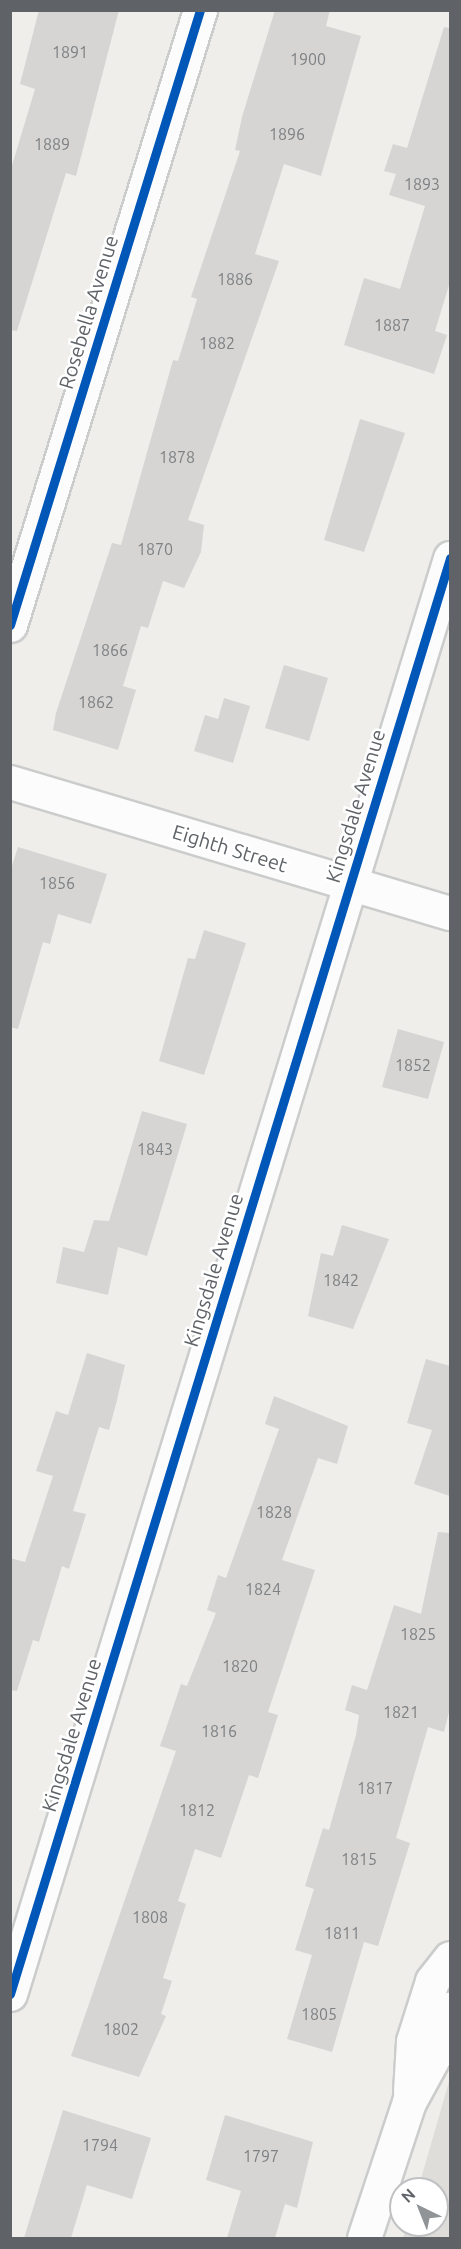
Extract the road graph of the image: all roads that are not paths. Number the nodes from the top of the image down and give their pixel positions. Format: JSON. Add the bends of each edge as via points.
{"nodes":[{"id":1,"x":200,"y":10,"type":"edge"},
{"id":2,"x":450,"y":558,"type":"edge"},
{"id":3,"x":10,"y":625,"type":"edge"},
{"id":4,"x":10,"y":782,"type":"edge"},
{"id":5,"x":350,"y":885,"type":"junction"},
{"id":6,"x":450,"y":913,"type":"edge"},
{"id":7,"x":450,"y":1958,"type":"edge"},
{"id":8,"x":10,"y":1994,"type":"edge"},
{"id":9,"x":449,"y":2019,"type":"edge"},
{"id":10,"x":409,"y":2102,"type":"junction"},
{"id":11,"x":364,"y":2238,"type":"edge"}],
"edges":[{"from":1,"to":3,"type":"street","name":"Rosebella Avenue"},
{"from":2,"to":5,"type":"street","name":"Kingsdale Avenue"},
{"from":4,"to":5,"type":"street","name":"Eighth Street"},
{"from":5,"to":6,"type":"street","name":"Eighth Street"},
{"from":5,"to":8,"type":"street","name":"Kingsdale Avenue"},
{"from":7,"to":10,"type":"street","via":[[432,1981],[413,2041]]},
{"from":9,"to":10,"type":"street"},
{"from":10,"to":11,"type":"street"}]}
